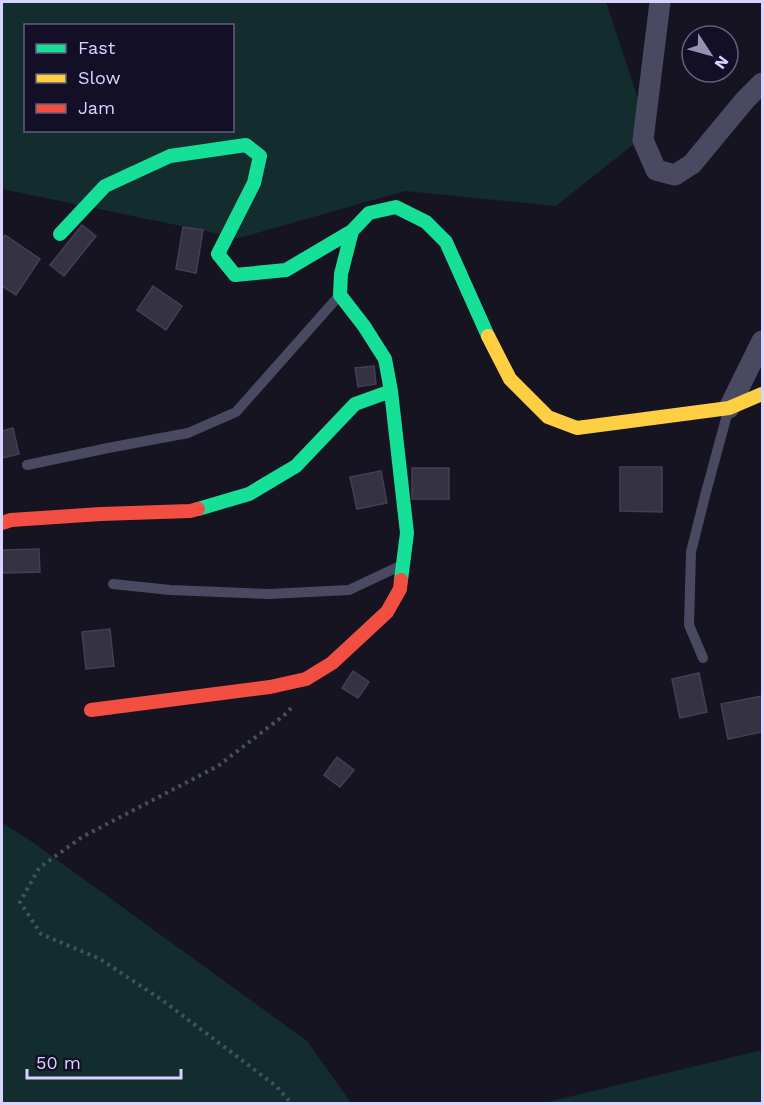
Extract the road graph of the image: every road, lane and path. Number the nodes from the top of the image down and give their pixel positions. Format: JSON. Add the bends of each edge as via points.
{"nodes":[{"id":1,"x":660,"y":2,"type":"edge"},
{"id":2,"x":762,"y":83,"type":"edge"},
{"id":3,"x":352,"y":231,"type":"junction"},
{"id":4,"x":60,"y":234,"type":"dead end"},
{"id":5,"x":340,"y":295,"type":"junction"},
{"id":6,"x":762,"y":341,"type":"edge"},
{"id":7,"x":391,"y":391,"type":"junction"},
{"id":8,"x":762,"y":394,"type":"edge"},
{"id":9,"x":729,"y":408,"type":"junction"},
{"id":10,"x":27,"y":465,"type":"dead end"},
{"id":11,"x":2,"y":523,"type":"edge"},
{"id":12,"x":403,"y":565,"type":"junction"},
{"id":13,"x":113,"y":584,"type":"dead end"},
{"id":14,"x":703,"y":658,"type":"dead end"},
{"id":15,"x":294,"y":705,"type":"dead end"},
{"id":16,"x":91,"y":711,"type":"dead end"},
{"id":17,"x":292,"y":1104,"type":"edge"}],
"edges":[{"from":1,"to":2,"type":"street","via":[[643,140],[657,170],[675,175],[692,164]]},
{"from":3,"to":4,"type":"street","via":[[286,270],[235,275],[218,254],[254,183],[260,156],[246,145],[170,156],[105,186]]},
{"from":3,"to":5,"type":"street"},
{"from":3,"to":9,"type":"street","via":[[369,213],[396,207],[426,222],[446,242],[510,380],[548,417],[577,428]]},
{"from":5,"to":7,"type":"street","via":[[386,359]]},
{"from":5,"to":10,"type":"lane","via":[[236,412],[188,433]]},
{"from":6,"to":9,"type":"street"},
{"from":7,"to":11,"type":"street","via":[[355,404],[296,466],[249,494],[190,512],[101,514]]},
{"from":7,"to":12,"type":"street","via":[[407,533]]},
{"from":8,"to":9,"type":"street"},
{"from":9,"to":14,"type":"lane","via":[[691,552],[689,625]]},
{"from":12,"to":13,"type":"lane","via":[[349,590],[269,594]]},
{"from":12,"to":16,"type":"street","via":[[400,589],[387,612],[332,663],[306,679]]},
{"from":15,"to":17,"type":"path","via":[[218,766],[82,837],[39,868],[20,902],[41,934],[100,959],[162,1000],[276,1086]]}]}
